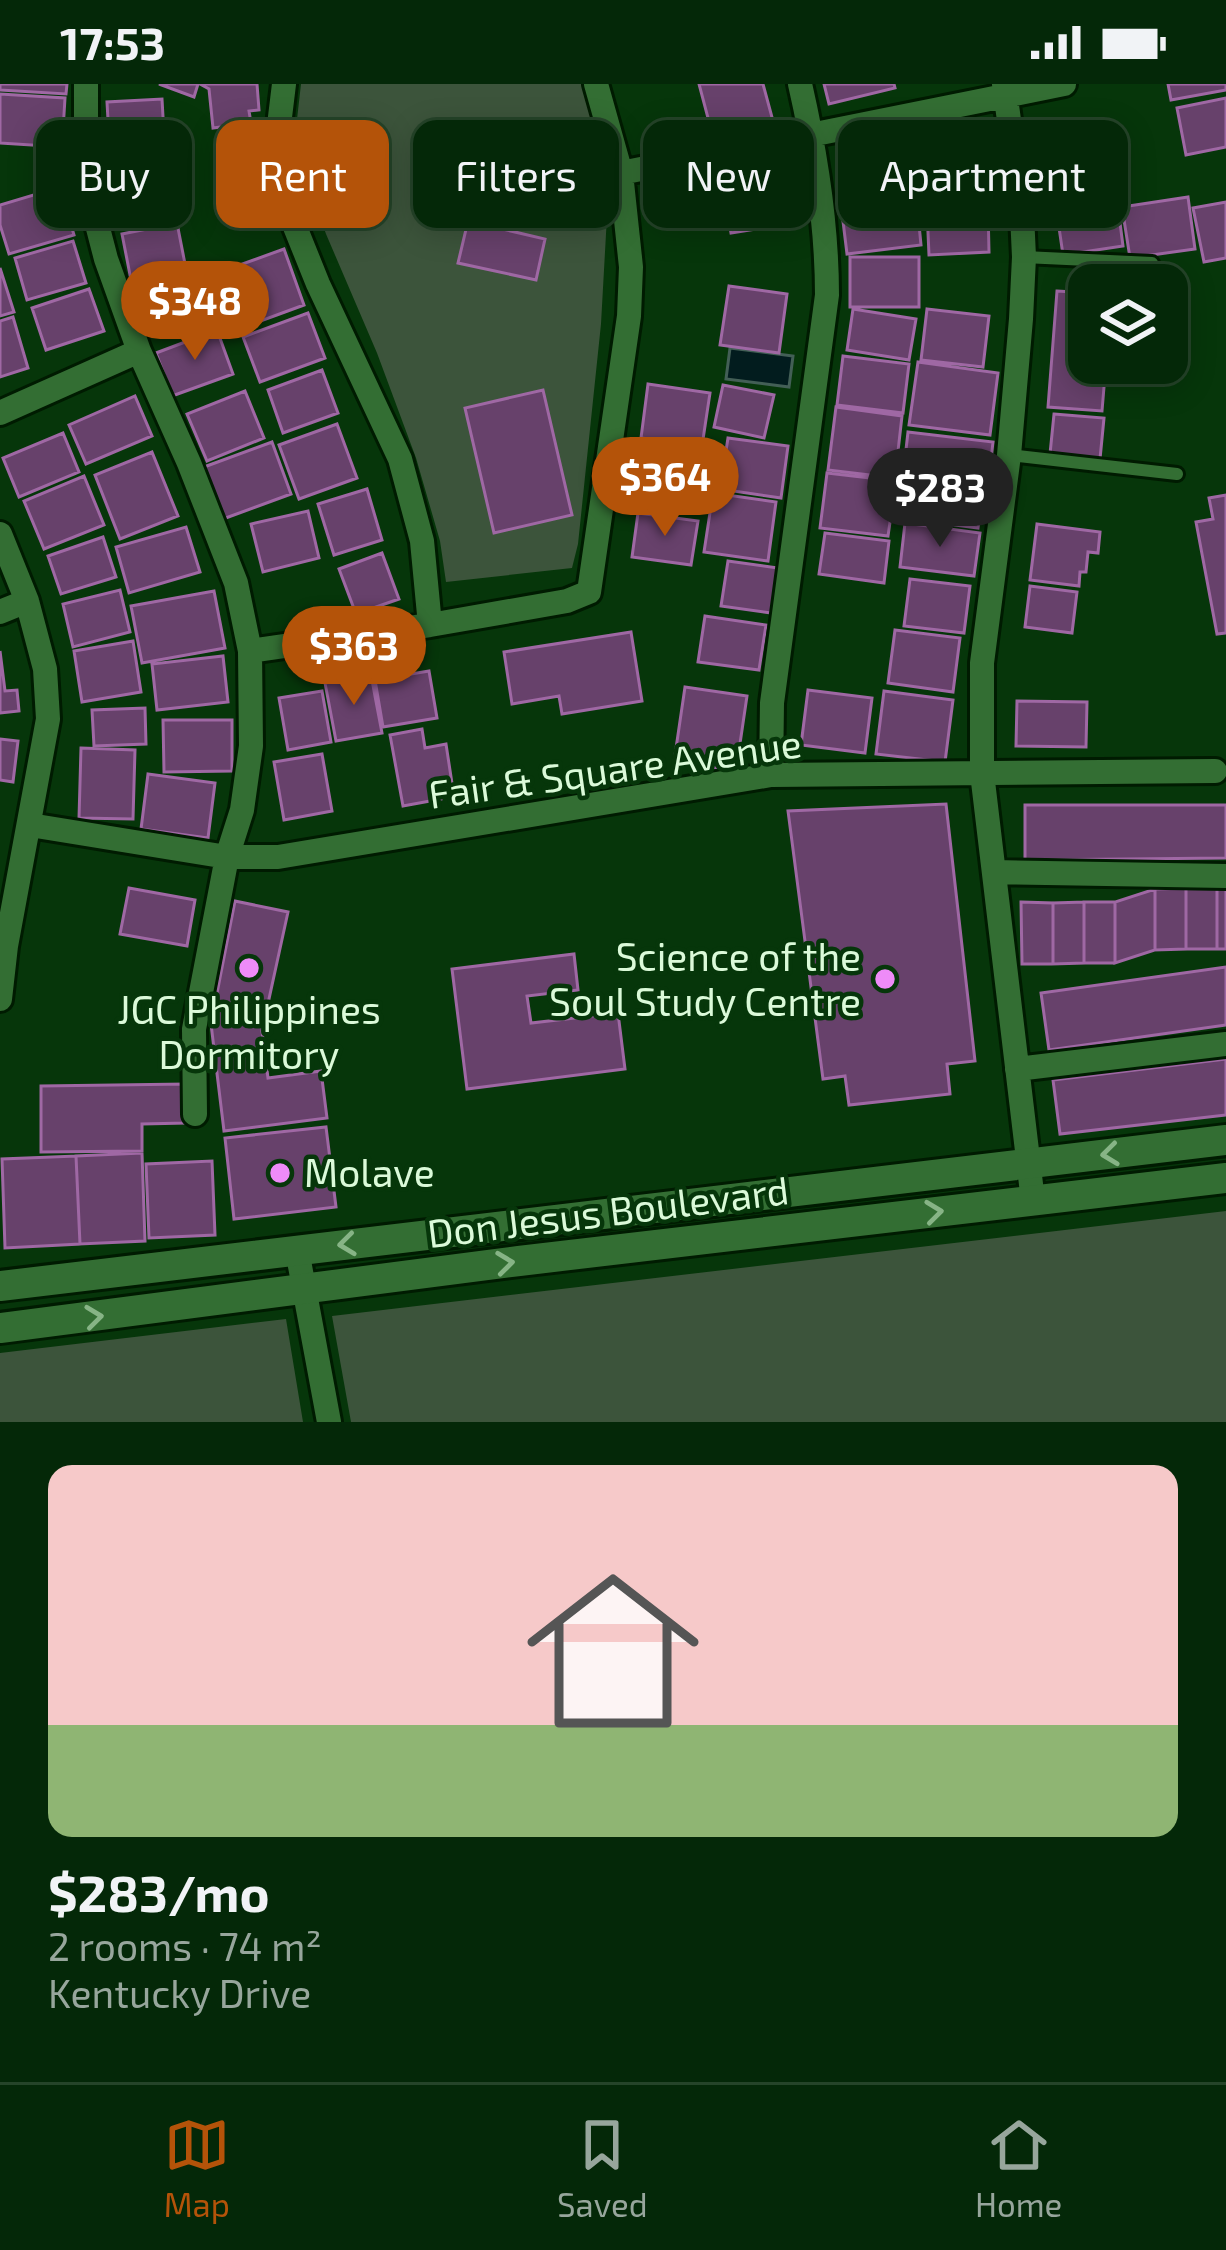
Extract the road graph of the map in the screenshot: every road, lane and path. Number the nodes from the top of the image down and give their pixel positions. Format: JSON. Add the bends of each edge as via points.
{"nodes":[{"id":1,"x":86,"y":84,"type":"edge"},
{"id":2,"x":284,"y":84,"type":"edge"},
{"id":3,"x":596,"y":84,"type":"edge"},
{"id":4,"x":800,"y":84,"type":"edge"},
{"id":5,"x":1064,"y":84,"type":"edge"},
{"id":6,"x":1005,"y":90,"type":"edge"},
{"id":7,"x":808,"y":120,"type":"edge"},
{"id":8,"x":814,"y":136,"type":"edge"},
{"id":9,"x":814,"y":149,"type":"edge"},
{"id":10,"x":643,"y":169,"type":"edge"},
{"id":11,"x":621,"y":173,"type":"junction"},
{"id":12,"x":1024,"y":257,"type":"junction"},
{"id":13,"x":1152,"y":263,"type":"dead end"},
{"id":14,"x":139,"y":351,"type":"junction"},
{"id":15,"x":0,"y":412,"type":"edge"},
{"id":16,"x":1009,"y":455,"type":"junction"},
{"id":17,"x":1177,"y":474,"type":"dead end"},
{"id":18,"x":0,"y":534,"type":"edge"},
{"id":19,"x":27,"y":601,"type":"junction"},
{"id":20,"x":0,"y":612,"type":"edge"},
{"id":21,"x":430,"y":626,"type":"junction"},
{"id":22,"x":250,"y":651,"type":"junction"},
{"id":23,"x":1215,"y":771,"type":"dead end"},
{"id":24,"x":982,"y":773,"type":"junction"},
{"id":25,"x":771,"y":775,"type":"junction"},
{"id":26,"x":30,"y":825,"type":"junction"},
{"id":27,"x":226,"y":857,"type":"junction"},
{"id":28,"x":994,"y":872,"type":"junction"},
{"id":29,"x":1226,"y":876,"type":"edge"},
{"id":30,"x":3,"y":947,"type":"edge"},
{"id":31,"x":0,"y":999,"type":"edge"},
{"id":32,"x":1226,"y":1044,"type":"edge"},
{"id":33,"x":1017,"y":1069,"type":"junction"},
{"id":34,"x":195,"y":1114,"type":"dead end"},
{"id":35,"x":1226,"y":1140,"type":"edge"},
{"id":36,"x":1028,"y":1163,"type":"junction"},
{"id":37,"x":1226,"y":1178,"type":"edge"},
{"id":38,"x":883,"y":1181,"type":"junction"},
{"id":39,"x":1033,"y":1201,"type":"junction"},
{"id":40,"x":887,"y":1218,"type":"junction"},
{"id":41,"x":296,"y":1250,"type":"junction"},
{"id":42,"x":184,"y":1264,"type":"junction"},
{"id":43,"x":0,"y":1286,"type":"edge"},
{"id":44,"x":305,"y":1289,"type":"junction"},
{"id":45,"x":189,"y":1305,"type":"junction"},
{"id":46,"x":0,"y":1328,"type":"edge"},
{"id":47,"x":329,"y":1422,"type":"edge"}],
"edges":[{"from":1,"to":14,"type":"street","via":[[86,182]]},
{"from":2,"to":21,"type":"street","via":[[285,202],[400,459],[422,542]]},
{"from":3,"to":11,"type":"street"},
{"from":4,"to":7,"type":"street"},
{"from":5,"to":6,"type":"street"},
{"from":6,"to":8,"type":"street"},
{"from":6,"to":12,"type":"street"},
{"from":9,"to":25,"type":"street","via":[[827,295],[772,703]]},
{"from":10,"to":11,"type":"street"},
{"from":11,"to":21,"type":"street","via":[[629,316],[589,592]]},
{"from":12,"to":13,"type":"lane"},
{"from":12,"to":16,"type":"street"},
{"from":14,"to":15,"type":"street"},
{"from":14,"to":22,"type":"street","via":[[236,583]]},
{"from":16,"to":17,"type":"lane"},
{"from":16,"to":24,"type":"street","via":[[982,663]]},
{"from":18,"to":19,"type":"street"},
{"from":19,"to":20,"type":"street"},
{"from":19,"to":26,"type":"street","via":[[48,719]]},
{"from":21,"to":22,"type":"street"},
{"from":22,"to":27,"type":"street","via":[[251,746]]},
{"from":23,"to":24,"type":"street","name":"Fair & Square Avenue"},
{"from":24,"to":25,"type":"street","name":"Fair & Square Avenue"},
{"from":24,"to":28,"type":"street"},
{"from":25,"to":27,"type":"street","name":"Fair & Square Avenue","via":[[278,857]]},
{"from":26,"to":27,"type":"street","name":"Fair & Square Avenue"},
{"from":26,"to":30,"type":"street"},
{"from":27,"to":34,"type":"street","via":[[194,1029]]},
{"from":28,"to":29,"type":"street"},
{"from":28,"to":33,"type":"street"},
{"from":30,"to":31,"type":"street"},
{"from":32,"to":33,"type":"street"},
{"from":33,"to":36,"type":"street"},
{"from":35,"to":36,"type":"street","name":"Don Jesus Boulevard","one_way":true},
{"from":36,"to":38,"type":"street","name":"Don Jesus Boulevard"},
{"from":36,"to":39,"type":"street"},
{"from":37,"to":39,"type":"street","name":"Don Jesus Boulevard"},
{"from":38,"to":40,"type":"street"},
{"from":38,"to":41,"type":"street","name":"Don Jesus Boulevard","one_way":true},
{"from":40,"to":39,"type":"street","name":"Don Jesus Boulevard","one_way":true},
{"from":44,"to":40,"type":"street","name":"Don Jesus Boulevard","one_way":true},
{"from":41,"to":42,"type":"street","name":"Don Jesus Boulevard"},
{"from":41,"to":44,"type":"street"},
{"from":42,"to":43,"type":"street","name":"Don Jesus Boulevard"},
{"from":42,"to":45,"type":"street"},
{"from":44,"to":45,"type":"street","name":"Don Jesus Boulevard"},
{"from":44,"to":47,"type":"street"},
{"from":46,"to":45,"type":"street","name":"Don Jesus Boulevard","one_way":true}]}
